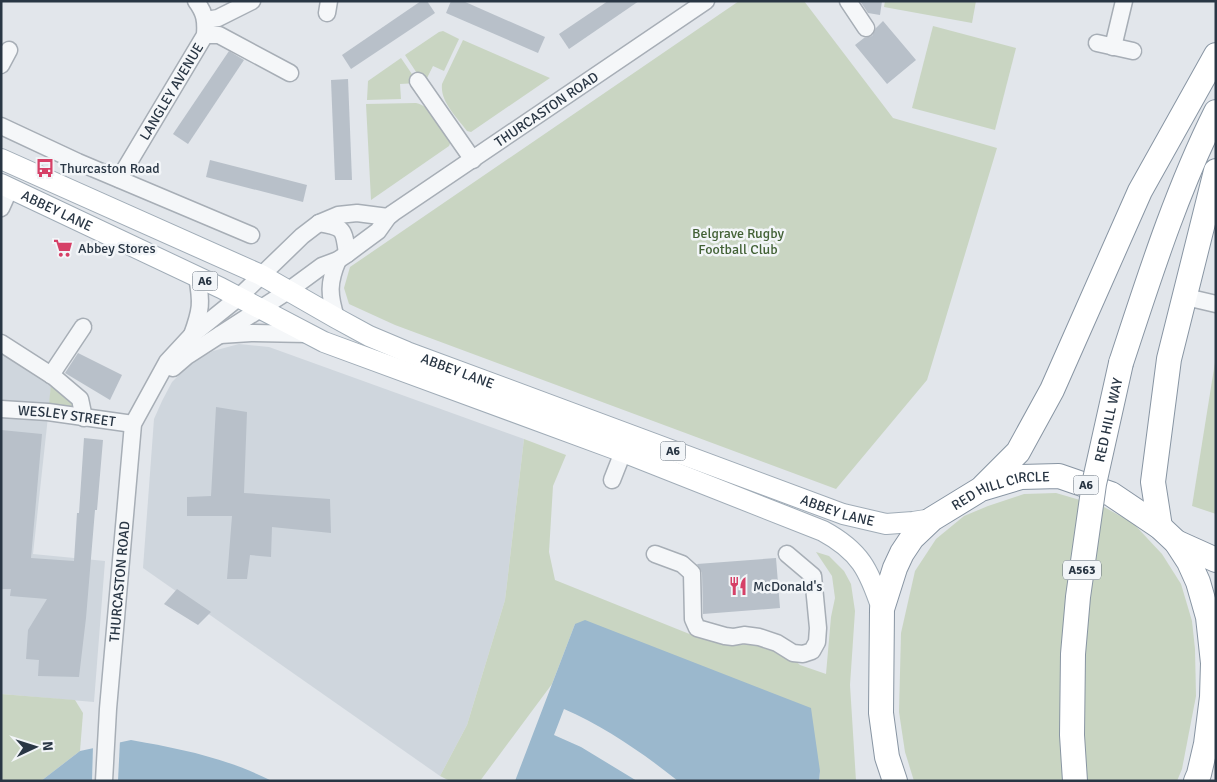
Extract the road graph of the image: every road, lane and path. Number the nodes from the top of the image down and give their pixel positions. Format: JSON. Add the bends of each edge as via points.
{"nodes":[{"id":1,"x":196,"y":1,"type":"edge"},
{"id":2,"x":252,"y":1,"type":"edge"},
{"id":3,"x":706,"y":1,"type":"edge"},
{"id":4,"x":848,"y":1,"type":"edge"},
{"id":5,"x":1124,"y":1,"type":"edge"},
{"id":6,"x":206,"y":28,"type":"junction"},
{"id":7,"x":866,"y":28,"type":"dead end"},
{"id":8,"x":1133,"y":52,"type":"dead end"},
{"id":9,"x":1216,"y":55,"type":"edge"},
{"id":10,"x":1216,"y":65,"type":"edge"},
{"id":11,"x":290,"y":73,"type":"dead end"},
{"id":12,"x":418,"y":81,"type":"dead end"},
{"id":13,"x":1216,"y":112,"type":"edge"},
{"id":14,"x":1,"y":126,"type":"edge"},
{"id":15,"x":1206,"y":133,"type":"junction"},
{"id":16,"x":1,"y":160,"type":"edge"},
{"id":17,"x":473,"y":160,"type":"junction"},
{"id":18,"x":1216,"y":171,"type":"edge"},
{"id":19,"x":119,"y":179,"type":"junction"},
{"id":20,"x":6,"y":186,"type":"edge"},
{"id":21,"x":1,"y":208,"type":"edge"},
{"id":22,"x":388,"y":217,"type":"junction"},
{"id":23,"x":319,"y":223,"type":"junction"},
{"id":24,"x":251,"y":235,"type":"dead end"},
{"id":25,"x":342,"y":257,"type":"junction"},
{"id":26,"x":261,"y":275,"type":"junction"},
{"id":27,"x":197,"y":277,"type":"junction"},
{"id":28,"x":288,"y":291,"type":"junction"},
{"id":29,"x":1186,"y":297,"type":"junction"},
{"id":30,"x":238,"y":298,"type":"junction"},
{"id":31,"x":1216,"y":304,"type":"edge"},
{"id":32,"x":260,"y":309,"type":"junction"},
{"id":33,"x":336,"y":318,"type":"junction"},
{"id":34,"x":83,"y":327,"type":"dead end"},
{"id":35,"x":310,"y":334,"type":"junction"},
{"id":36,"x":192,"y":335,"type":"junction"},
{"id":37,"x":218,"y":336,"type":"junction"},
{"id":38,"x":1,"y":343,"type":"edge"},
{"id":39,"x":51,"y":375,"type":"junction"},
{"id":40,"x":153,"y":386,"type":"junction"},
{"id":41,"x":1,"y":409,"type":"edge"},
{"id":42,"x":84,"y":418,"type":"junction"},
{"id":43,"x":133,"y":424,"type":"junction"},
{"id":44,"x":623,"y":452,"type":"junction"},
{"id":45,"x":612,"y":480,"type":"dead end"},
{"id":46,"x":981,"y":489,"type":"junction"},
{"id":47,"x":932,"y":519,"type":"junction"},
{"id":48,"x":1168,"y":534,"type":"junction"},
{"id":49,"x":655,"y":554,"type":"dead end"},
{"id":50,"x":787,"y":554,"type":"dead end"},
{"id":51,"x":1216,"y":560,"type":"edge"},
{"id":52,"x":882,"y":609,"type":"junction"},
{"id":53,"x":1214,"y":661,"type":"edge"},
{"id":54,"x":1214,"y":703,"type":"edge"},
{"id":55,"x":887,"y":757,"type":"junction"},
{"id":56,"x":104,"y":781,"type":"edge"},
{"id":57,"x":885,"y":781,"type":"edge"},
{"id":58,"x":895,"y":781,"type":"edge"},
{"id":59,"x":1075,"y":781,"type":"edge"},
{"id":60,"x":1196,"y":781,"type":"edge"}],
"edges":[{"from":1,"to":6,"type":"street","via":[[203,10]]},
{"from":2,"to":6,"type":"street","via":[[218,18]]},
{"from":3,"to":17,"type":"street","name":"THURCASTON ROAD"},
{"from":4,"to":7,"type":"street"},
{"from":5,"to":8,"type":"street","via":[[1105,45]]},
{"from":6,"to":11,"type":"street"},
{"from":6,"to":19,"type":"street","name":"LANGLEY AVENUE"},
{"from":9,"to":46,"type":"highway","via":[[1140,191],[1052,390],[1018,452]]},
{"from":10,"to":15,"type":"highway","name":"RED HILL WAY","number":"A563"},
{"from":12,"to":17,"type":"street"},
{"from":13,"to":15,"type":"highway","name":"RED HILL WAY","number":"A563"},
{"from":14,"to":19,"type":"street"},
{"from":15,"to":59,"type":"highway","name":"RED HILL WAY","number":"A563","bridge":true,"via":[[1161,243],[1121,363],[1094,484],[1073,654]]},
{"from":16,"to":26,"type":"main road","name":"ABBEY LANE","number":"A6"},
{"from":17,"to":22,"type":"street","name":"THURCASTON ROAD"},
{"from":18,"to":29,"type":"highway"},
{"from":19,"to":24,"type":"street"},
{"from":20,"to":21,"type":"street"},
{"from":20,"to":27,"type":"main road","name":"ABBEY LANE","number":"A6"},
{"from":22,"to":23,"type":"street","name":"THURCASTON ROAD","via":[[348,213]]},
{"from":22,"to":25,"type":"street","name":"THURCASTON ROAD","via":[[378,231]]},
{"from":23,"to":25,"type":"street","via":[[342,230],[345,235]]},
{"from":23,"to":26,"type":"street","name":"THURCASTON ROAD"},
{"from":25,"to":28,"type":"street","name":"THURCASTON ROAD","via":[[322,266]]},
{"from":25,"to":33,"type":"street","via":[[332,274],[329,288]]},
{"from":26,"to":28,"type":"main road","name":"ABBEY LANE","number":"A6"},
{"from":26,"to":30,"type":"street","name":"THURCASTON ROAD"},
{"from":27,"to":30,"type":"main road","name":"ABBEY LANE","number":"A6"},
{"from":27,"to":36,"type":"street","name":"THURCASTON ROAD","via":[[202,300]]},
{"from":28,"to":32,"type":"street","name":"THURCASTON ROAD"},
{"from":28,"to":33,"type":"main road","name":"ABBEY LANE","number":"A6"},
{"from":29,"to":31,"type":"street"},
{"from":29,"to":48,"type":"highway","via":[[1169,359],[1153,482]]},
{"from":30,"to":32,"type":"main road","name":"ABBEY LANE","number":"A6"},
{"from":30,"to":36,"type":"street","name":"THURCASTON ROAD"},
{"from":32,"to":35,"type":"main road","name":"ABBEY LANE","number":"A6"},
{"from":32,"to":37,"type":"street","name":"THURCASTON ROAD"},
{"from":33,"to":47,"type":"main road","name":"ABBEY LANE","number":"A6","via":[[407,352],[843,514],[886,524]]},
{"from":34,"to":39,"type":"street"},
{"from":35,"to":37,"type":"street","name":"THURCASTON ROAD","via":[[251,332]]},
{"from":35,"to":44,"type":"main road","name":"ABBEY LANE","number":"A6","via":[[324,342]]},
{"from":36,"to":40,"type":"street","name":"THURCASTON ROAD","via":[[167,362]]},
{"from":37,"to":40,"type":"street","name":"THURCASTON ROAD","via":[[187,356]]},
{"from":38,"to":39,"type":"street"},
{"from":39,"to":42,"type":"street","via":[[80,399]]},
{"from":40,"to":43,"type":"street","name":"THURCASTON ROAD"},
{"from":41,"to":42,"type":"street","name":"WESLEY STREET"},
{"from":42,"to":43,"type":"street","name":"WESLEY STREET"},
{"from":43,"to":56,"type":"street","name":"THURCASTON ROAD"},
{"from":44,"to":45,"type":"street"},
{"from":44,"to":52,"type":"main road","name":"ABBEY LANE","number":"A6","via":[[842,541],[867,572]]},
{"from":46,"to":47,"type":"highway","name":"RED HILL CIRCLE","number":"A6"},
{"from":46,"to":48,"type":"highway","name":"RED HILL CIRCLE","number":"A6","via":[[1021,477],[1058,476],[1111,494]]},
{"from":47,"to":52,"type":"highway","name":"RED HILL CIRCLE","number":"A6","via":[[902,553]]},
{"from":48,"to":51,"type":"highway","number":"A6"},
{"from":48,"to":53,"type":"highway","name":"RED HILL CIRCLE","number":"A6","via":[[1189,562],[1204,598]]},
{"from":49,"to":50,"type":"street","via":[[682,564],[692,573],[693,619],[698,628],[725,636],[760,637],[777,642],[793,653],[803,654],[812,650],[817,642],[813,576]]},
{"from":52,"to":55,"type":"highway","name":"RED HILL CIRCLE","number":"A6","via":[[881,713]]},
{"from":53,"to":54,"type":"highway","name":"RED HILL CIRCLE","number":"A6"},
{"from":54,"to":60,"type":"highway","name":"RED HILL CIRCLE","number":"A6"},
{"from":55,"to":57,"type":"street"},
{"from":55,"to":58,"type":"highway","name":"RED HILL CIRCLE","number":"A6"}]}
